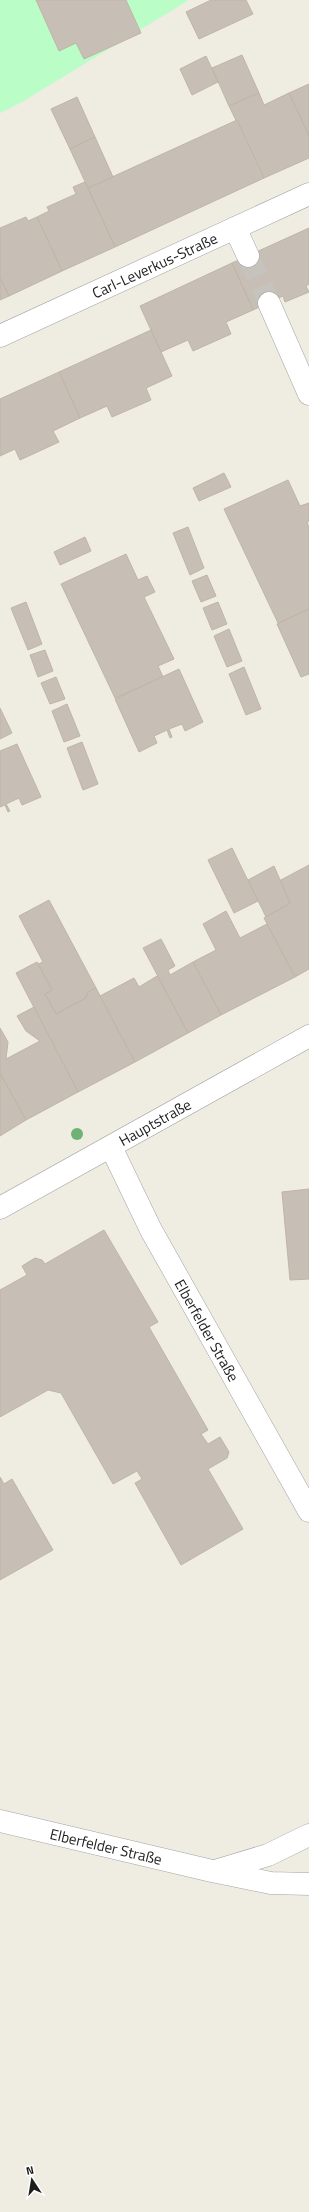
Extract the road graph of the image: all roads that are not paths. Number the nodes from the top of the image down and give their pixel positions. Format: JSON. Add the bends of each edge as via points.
{"nodes":[{"id":1,"x":309,"y":194,"type":"edge"},
{"id":2,"x":235,"y":228,"type":"junction"},
{"id":3,"x":248,"y":256,"type":"tunnel mouth"},
{"id":4,"x":269,"y":303,"type":"tunnel mouth"},
{"id":5,"x":0,"y":336,"type":"edge"},
{"id":6,"x":309,"y":394,"type":"edge"},
{"id":7,"x":309,"y":1036,"type":"edge"},
{"id":8,"x":111,"y":1147,"type":"junction"},
{"id":9,"x":0,"y":1208,"type":"edge"},
{"id":10,"x":301,"y":1481,"type":"edge"},
{"id":11,"x":309,"y":1511,"type":"edge"},
{"id":12,"x":0,"y":1821,"type":"edge"},
{"id":13,"x":309,"y":1836,"type":"edge"},
{"id":14,"x":212,"y":1872,"type":"junction"},
{"id":15,"x":309,"y":1884,"type":"edge"}],
"edges":[{"from":1,"to":2,"type":"street","name":"Carl-Leverkus-Straße"},
{"from":2,"to":3,"type":"street"},
{"from":2,"to":5,"type":"street","name":"Carl-Leverkus-Straße"},
{"from":4,"to":6,"type":"street"},
{"from":7,"to":8,"type":"street","name":"Hauptstraße"},
{"from":8,"to":9,"type":"street","name":"Hauptstraße"},
{"from":8,"to":10,"type":"street","name":"Elberfelder Straße","via":[[151,1230]]},
{"from":10,"to":11,"type":"street","name":"Elberfelder Straße"},
{"from":12,"to":14,"type":"street","name":"Elberfelder Straße"},
{"from":13,"to":14,"type":"street","via":[[268,1855]]},
{"from":14,"to":15,"type":"street","name":"Elberfelder Straße","via":[[270,1883]]}]}
